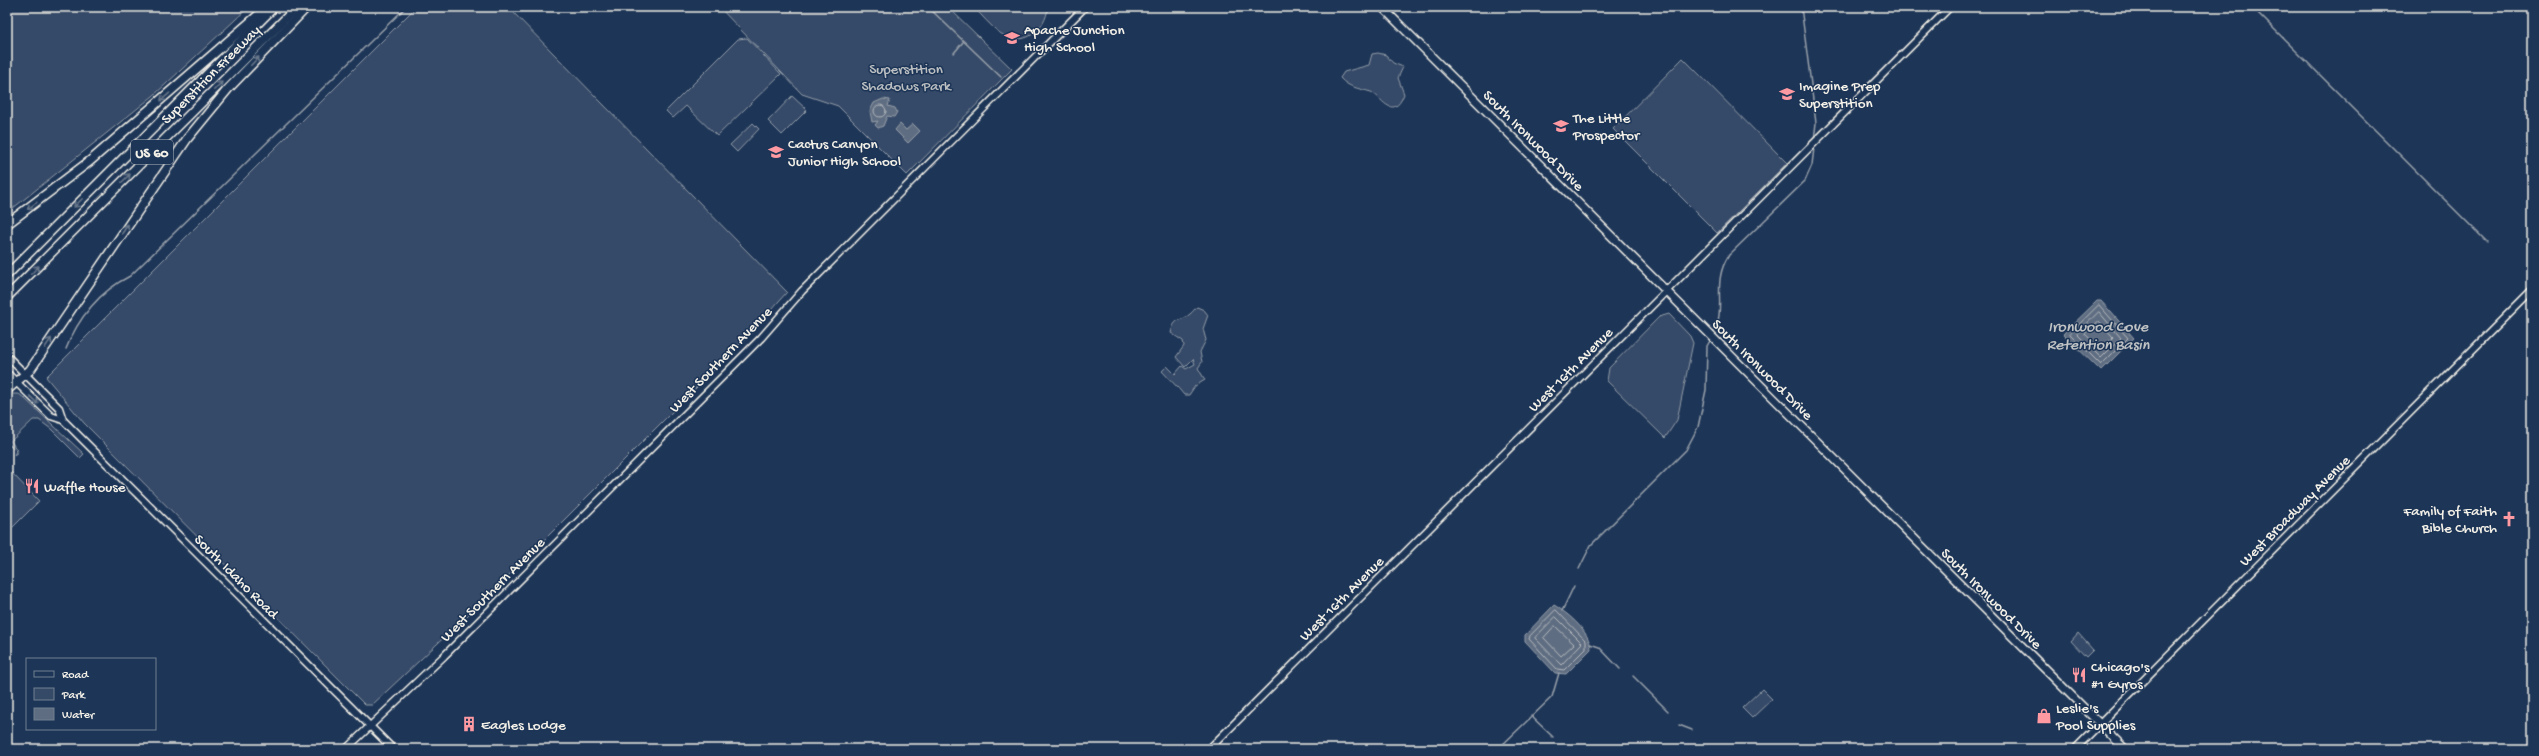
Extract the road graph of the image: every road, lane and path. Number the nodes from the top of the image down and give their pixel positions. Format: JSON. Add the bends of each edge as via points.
{"nodes":[{"id":1,"x":268,"y":7,"type":"edge"},
{"id":2,"x":274,"y":7,"type":"edge"},
{"id":3,"x":297,"y":7,"type":"edge"},
{"id":4,"x":307,"y":7,"type":"edge"},
{"id":5,"x":1085,"y":7,"type":"edge"},
{"id":6,"x":1382,"y":7,"type":"edge"},
{"id":7,"x":1950,"y":7,"type":"edge"},
{"id":8,"x":7,"y":224,"type":"edge"},
{"id":9,"x":7,"y":275,"type":"edge"},
{"id":10,"x":2532,"y":290,"type":"edge"},
{"id":11,"x":1667,"y":291,"type":"junction"},
{"id":12,"x":7,"y":298,"type":"edge"},
{"id":13,"x":7,"y":356,"type":"edge"},
{"id":14,"x":7,"y":373,"type":"edge"},
{"id":15,"x":26,"y":375,"type":"junction"},
{"id":16,"x":17,"y":383,"type":"junction"},
{"id":17,"x":7,"y":390,"type":"edge"},
{"id":18,"x":63,"y":420,"type":"junction"},
{"id":19,"x":2100,"y":724,"type":"junction"},
{"id":20,"x":369,"y":725,"type":"junction"},
{"id":21,"x":346,"y":749,"type":"edge"},
{"id":22,"x":393,"y":749,"type":"edge"},
{"id":23,"x":1209,"y":749,"type":"edge"},
{"id":24,"x":2075,"y":749,"type":"edge"},
{"id":25,"x":2125,"y":749,"type":"edge"}],
"edges":[{"from":1,"to":8,"type":"highway","one_way":true,"via":[[90,161]]},
{"from":2,"to":9,"type":"highway","name":"Superstition Freeway","number":"US 60","one_way":true},
{"from":12,"to":3,"type":"highway","name":"Superstition Freeway","number":"US 60","one_way":true},
{"from":15,"to":4,"type":"highway","one_way":true,"via":[[187,139],[228,89]]},
{"from":5,"to":20,"type":"main road","name":"West Southern Avenue","via":[[802,291],[761,338],[454,645]]},
{"from":6,"to":11,"type":"main road","name":"South Ironwood Drive"},
{"from":7,"to":11,"type":"main road","name":"West 16th Avenue"},
{"from":10,"to":19,"type":"main road","name":"West Broadway Avenue"},
{"from":11,"to":19,"type":"main road","name":"South Ironwood Drive"},
{"from":11,"to":23,"type":"main road","name":"West 16th Avenue"},
{"from":13,"to":15,"type":"main road","name":"South Idaho Road"},
{"from":14,"to":16,"type":"main road","name":"South Idaho Road"},
{"from":15,"to":16,"type":"highway"},
{"from":15,"to":18,"type":"main road","name":"South Idaho Road","via":[[60,408]]},
{"from":16,"to":17,"type":"highway"},
{"from":16,"to":18,"type":"main road","name":"South Idaho Road","one_way":true,"via":[[51,416]]},
{"from":18,"to":20,"type":"main road","name":"South Idaho Road"},
{"from":19,"to":24,"type":"main road","name":"West Broadway Avenue"},
{"from":19,"to":25,"type":"main road","name":"South Ironwood Drive"},
{"from":20,"to":21,"type":"main road","name":"West Southern Avenue"},
{"from":20,"to":22,"type":"main road","name":"South Idaho Road"}]}
